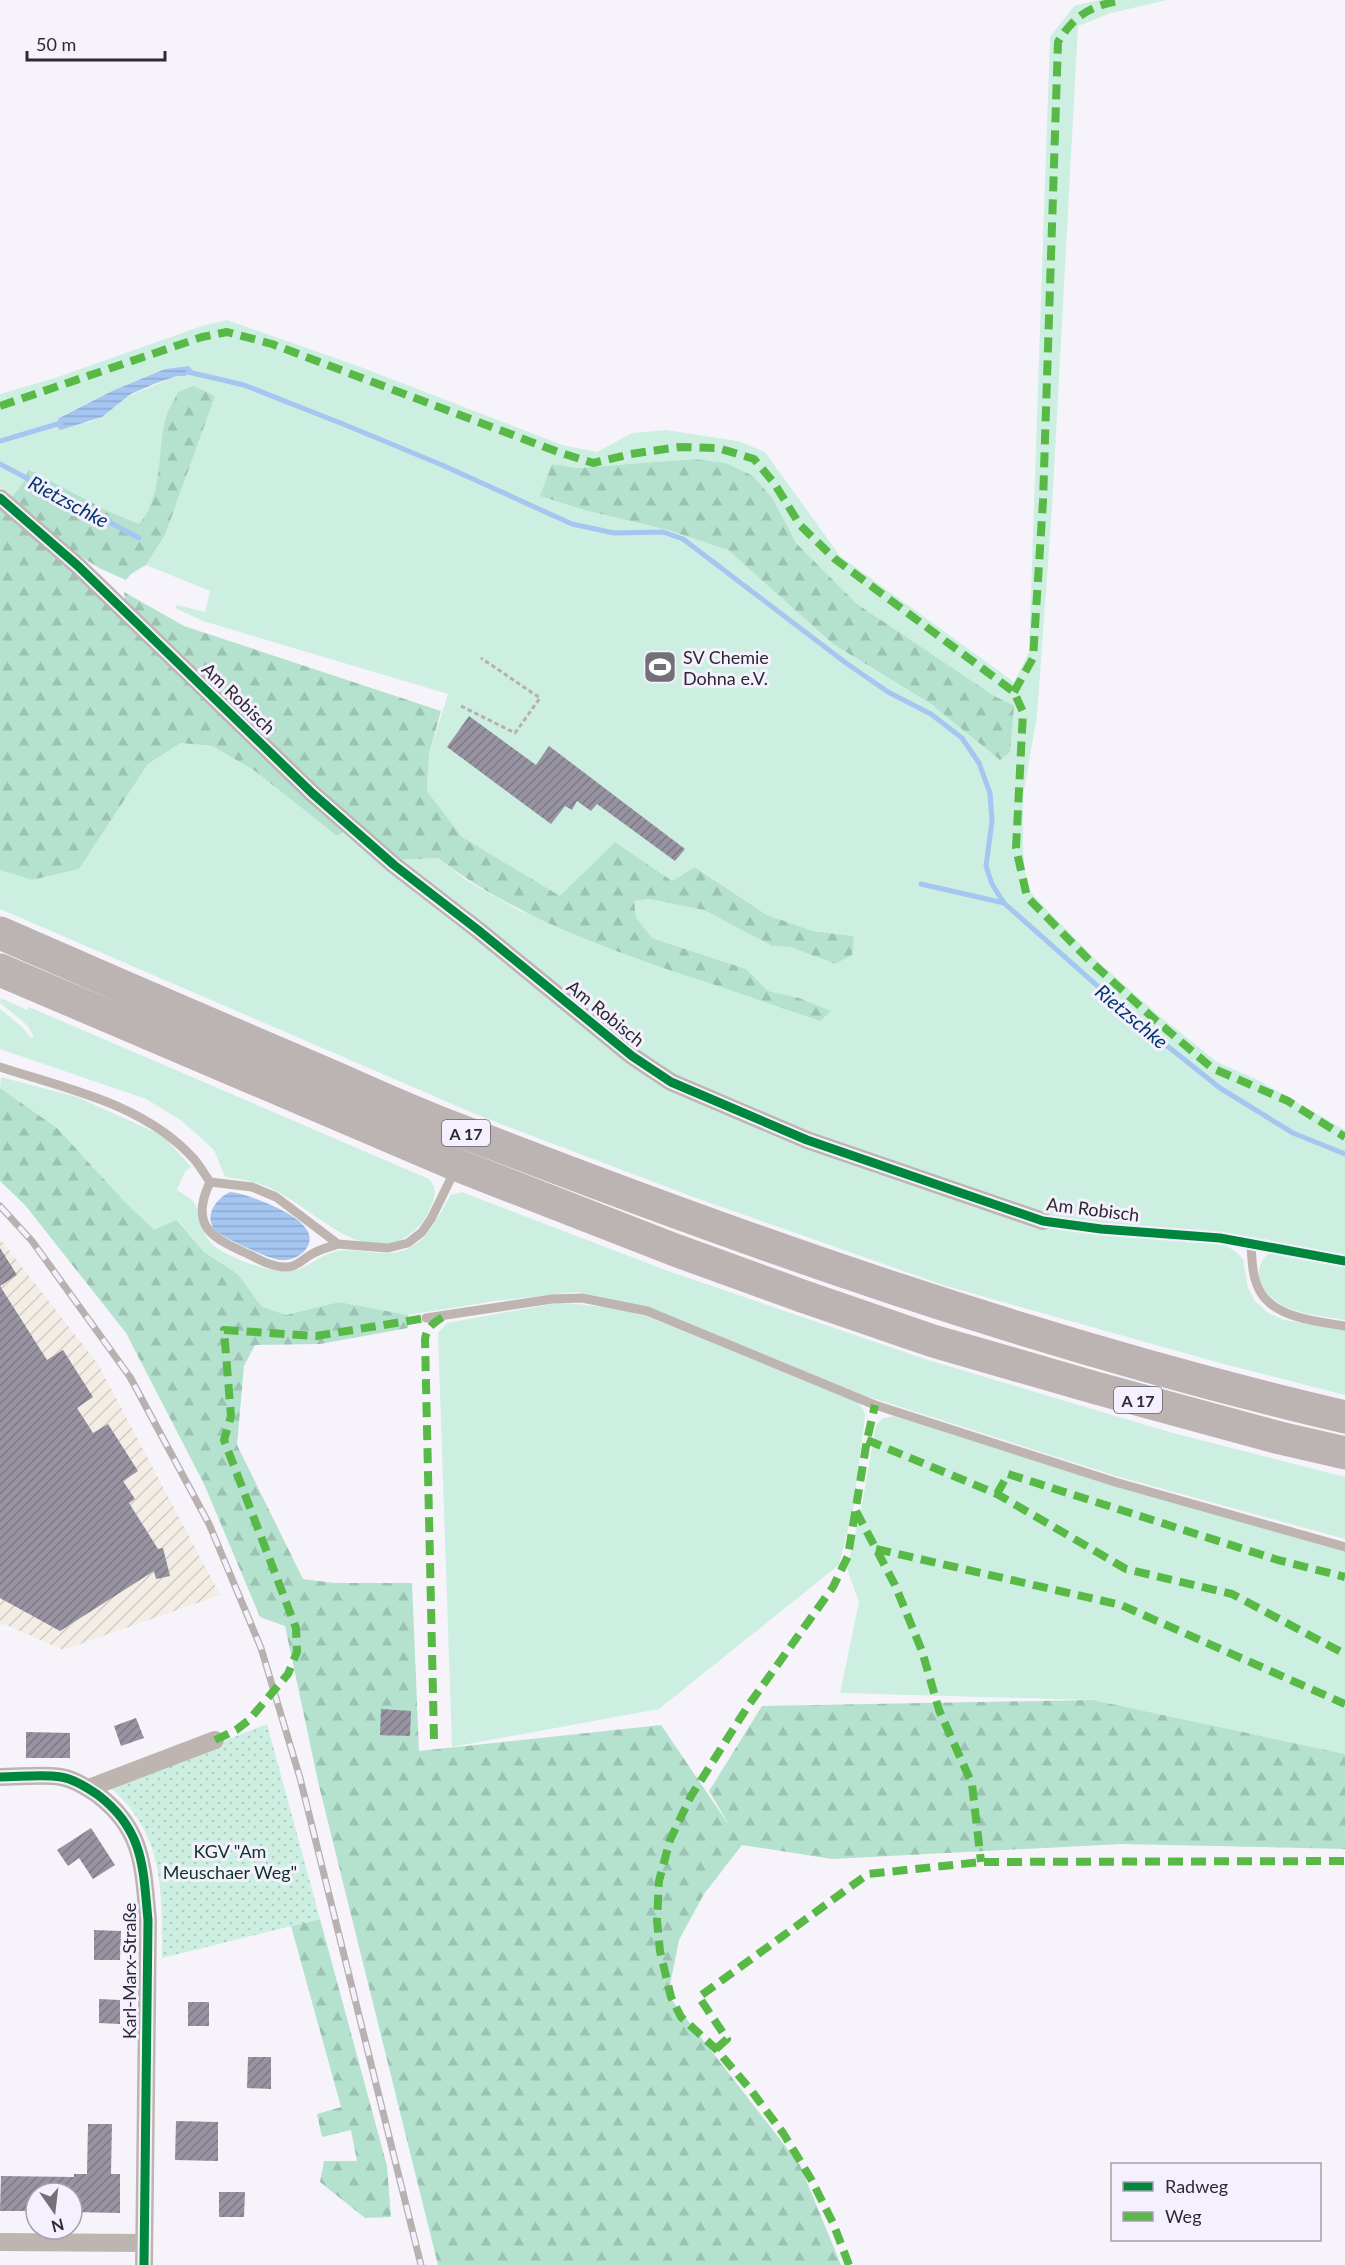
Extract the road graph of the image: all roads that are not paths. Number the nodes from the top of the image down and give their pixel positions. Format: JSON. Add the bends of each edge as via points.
{"nodes":[{"id":1,"x":0,"y":498,"type":"edge"},
{"id":2,"x":0,"y":933,"type":"edge"},
{"id":3,"x":0,"y":970,"type":"edge"},
{"id":4,"x":0,"y":1067,"type":"edge"},
{"id":5,"x":457,"y":1166,"type":"junction"},
{"id":6,"x":210,"y":1182,"type":"junction"},
{"id":7,"x":1043,"y":1221,"type":"joint"},
{"id":8,"x":338,"y":1244,"type":"junction"},
{"id":9,"x":1251,"y":1244,"type":"junction"},
{"id":10,"x":1345,"y":1261,"type":"edge"},
{"id":11,"x":426,"y":1318,"type":"dead end"},
{"id":12,"x":1345,"y":1326,"type":"edge"},
{"id":13,"x":1345,"y":1418,"type":"edge"},
{"id":14,"x":1345,"y":1453,"type":"edge"},
{"id":15,"x":1345,"y":1546,"type":"edge"},
{"id":16,"x":215,"y":1740,"type":"dead end"},
{"id":17,"x":0,"y":1777,"type":"edge"},
{"id":18,"x":89,"y":1788,"type":"junction"},
{"id":19,"x":0,"y":2242,"type":"edge"},
{"id":20,"x":144,"y":2243,"type":"junction"},
{"id":21,"x":144,"y":2265,"type":"edge"}],
"edges":[{"from":1,"to":7,"type":"street","name":"Am Robisch","via":[[78,566],[312,793],[394,865],[632,1056],[671,1082],[797,1136]]},
{"from":2,"to":13,"type":"highway","number":"A 17","via":[[454,1128],[690,1216],[943,1305],[1077,1347]]},
{"from":3,"to":5,"type":"highway","number":"A 17"},
{"from":4,"to":6,"type":"lane","via":[[121,1106],[143,1118],[196,1160]]},
{"from":5,"to":8,"type":"lane","via":[[427,1225],[408,1243],[388,1248]]},
{"from":5,"to":14,"type":"highway","number":"A 17","via":[[686,1254],[933,1341],[1107,1392]]},
{"from":6,"to":8,"type":"lane","via":[[252,1187],[276,1197]]},
{"from":6,"to":8,"type":"lane","via":[[202,1204],[204,1219],[220,1242],[268,1263],[289,1267]]},
{"from":7,"to":9,"type":"lane","name":"Am Robisch"},
{"from":9,"to":10,"type":"lane","name":"Am Robisch"},
{"from":9,"to":12,"type":"lane","via":[[1256,1284],[1273,1306],[1296,1316]]},
{"from":11,"to":15,"type":"lane","via":[[582,1298],[647,1311],[875,1405],[1115,1482]]},
{"from":16,"to":18,"type":"street"},
{"from":17,"to":18,"type":"street","name":"Karl-Marx-Straße","via":[[62,1777]]},
{"from":18,"to":20,"type":"street","name":"Karl-Marx-Straße","via":[[128,1825],[144,1873],[148,1920]]},
{"from":19,"to":20,"type":"street"},
{"from":20,"to":21,"type":"street","name":"Karl-Marx-Straße"}]}
